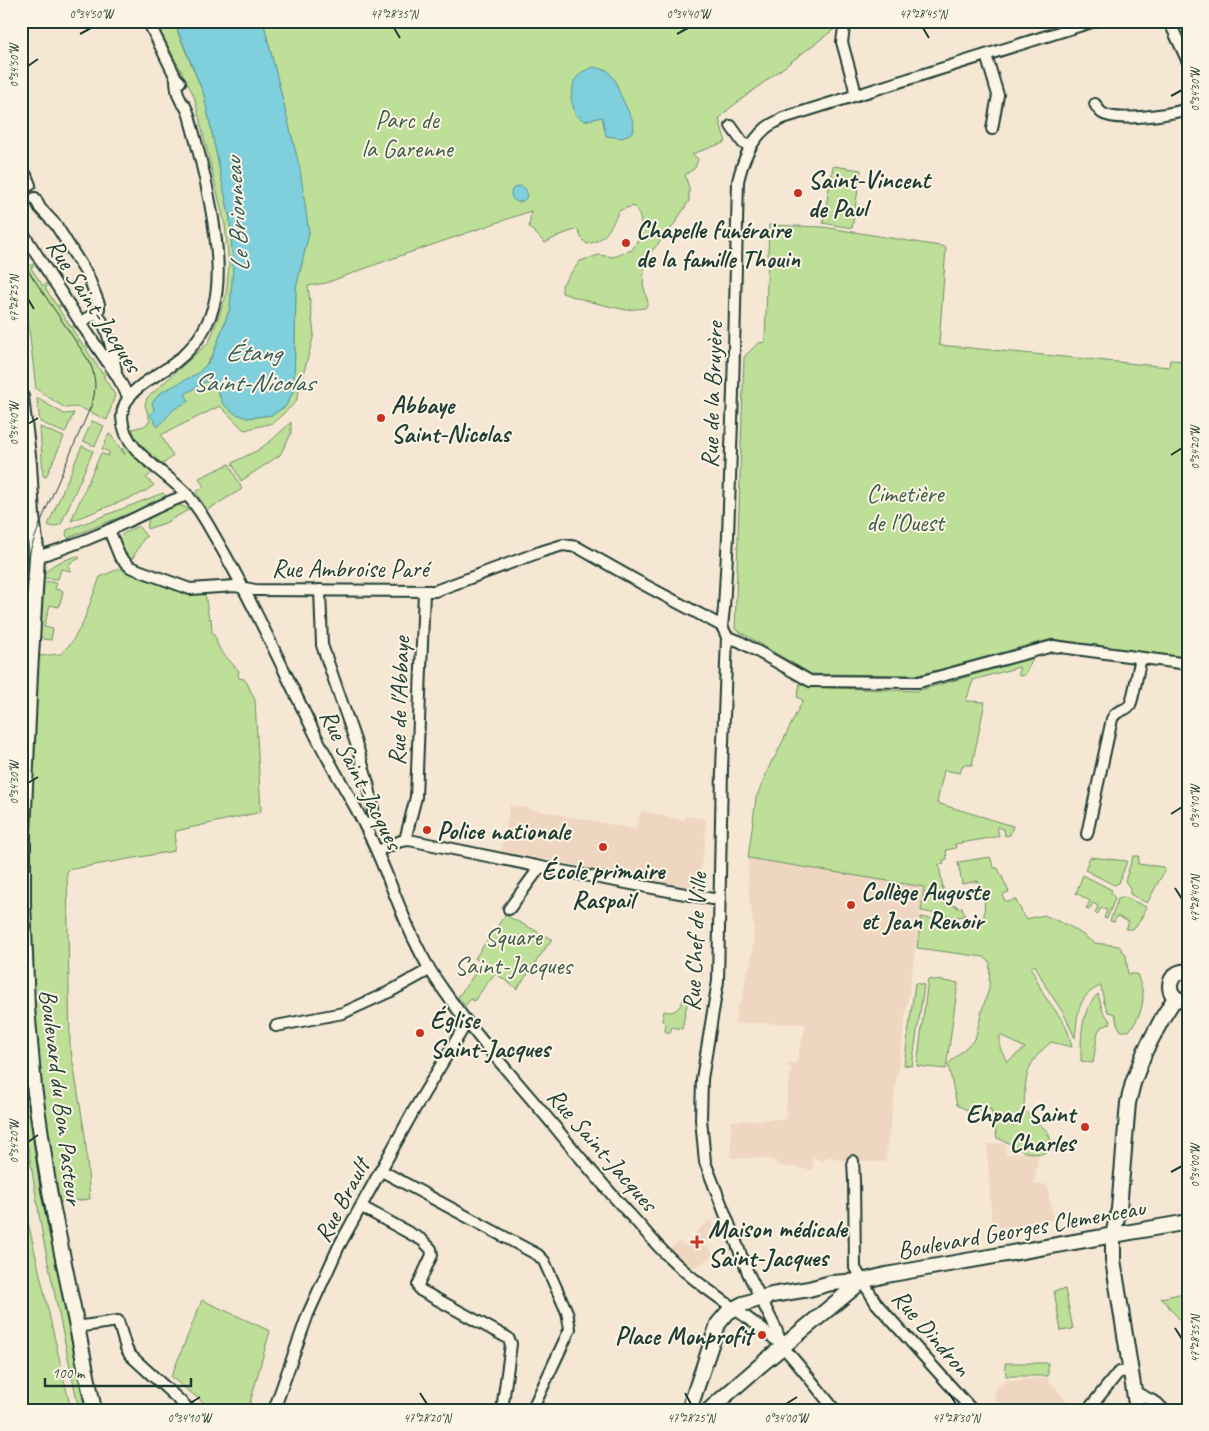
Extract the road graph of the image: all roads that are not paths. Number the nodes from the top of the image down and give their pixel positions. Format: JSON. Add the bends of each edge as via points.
{"nodes":[{"id":1,"x":148,"y":21,"type":"edge"},
{"id":2,"x":852,"y":21,"type":"edge"},
{"id":3,"x":1095,"y":21,"type":"edge"},
{"id":4,"x":1169,"y":21,"type":"edge"},
{"id":5,"x":986,"y":55,"type":"junction"},
{"id":6,"x":1188,"y":62,"type":"edge"},
{"id":7,"x":855,"y":95,"type":"junction"},
{"id":8,"x":1095,"y":104,"type":"dead end"},
{"id":9,"x":1188,"y":109,"type":"edge"},
{"id":10,"x":731,"y":126,"type":"dead end"},
{"id":11,"x":992,"y":129,"type":"dead end"},
{"id":12,"x":748,"y":150,"type":"junction"},
{"id":13,"x":26,"y":175,"type":"dead end"},
{"id":14,"x":30,"y":185,"type":"dead end"},
{"id":15,"x":35,"y":198,"type":"dead end"},
{"id":16,"x":21,"y":230,"type":"edge"},
{"id":17,"x":95,"y":314,"type":"junction"},
{"id":18,"x":80,"y":322,"type":"junction"},
{"id":19,"x":117,"y":376,"type":"junction"},
{"id":20,"x":21,"y":397,"type":"edge"},
{"id":21,"x":129,"y":398,"type":"junction"},
{"id":22,"x":25,"y":486,"type":"edge"},
{"id":23,"x":188,"y":495,"type":"junction"},
{"id":24,"x":109,"y":530,"type":"junction"},
{"id":25,"x":37,"y":557,"type":"junction"},
{"id":26,"x":244,"y":588,"type":"junction"},
{"id":27,"x":320,"y":590,"type":"junction"},
{"id":28,"x":424,"y":592,"type":"junction"},
{"id":29,"x":722,"y":626,"type":"junction"},
{"id":30,"x":726,"y":637,"type":"junction"},
{"id":31,"x":1141,"y":658,"type":"junction"},
{"id":32,"x":1188,"y":664,"type":"edge"},
{"id":33,"x":365,"y":826,"type":"junction"},
{"id":34,"x":1087,"y":834,"type":"dead end"},
{"id":35,"x":405,"y":840,"type":"junction"},
{"id":36,"x":376,"y":851,"type":"junction"},
{"id":37,"x":540,"y":867,"type":"junction"},
{"id":38,"x":720,"y":898,"type":"junction"},
{"id":39,"x":509,"y":909,"type":"dead end"},
{"id":40,"x":1186,"y":968,"type":"edge"},
{"id":41,"x":429,"y":970,"type":"junction"},
{"id":42,"x":1181,"y":999,"type":"edge"},
{"id":43,"x":467,"y":1022,"type":"junction"},
{"id":44,"x":276,"y":1026,"type":"dead end"},
{"id":45,"x":853,"y":1161,"type":"dead end"},
{"id":46,"x":382,"y":1171,"type":"junction"},
{"id":47,"x":362,"y":1207,"type":"junction"},
{"id":48,"x":1188,"y":1222,"type":"edge"},
{"id":49,"x":1113,"y":1234,"type":"junction"},
{"id":50,"x":862,"y":1281,"type":"junction"},
{"id":51,"x":760,"y":1298,"type":"junction"},
{"id":52,"x":734,"y":1308,"type":"junction"},
{"id":53,"x":76,"y":1327,"type":"junction"},
{"id":54,"x":782,"y":1347,"type":"junction"},
{"id":55,"x":1130,"y":1371,"type":"junction"},
{"id":56,"x":1133,"y":1390,"type":"junction"},
{"id":57,"x":94,"y":1410,"type":"edge"},
{"id":58,"x":190,"y":1410,"type":"edge"},
{"id":59,"x":274,"y":1410,"type":"edge"},
{"id":60,"x":502,"y":1410,"type":"edge"},
{"id":61,"x":532,"y":1410,"type":"edge"},
{"id":62,"x":689,"y":1410,"type":"edge"},
{"id":63,"x":709,"y":1410,"type":"edge"},
{"id":64,"x":835,"y":1410,"type":"edge"},
{"id":65,"x":972,"y":1410,"type":"edge"},
{"id":66,"x":1088,"y":1410,"type":"edge"},
{"id":67,"x":1137,"y":1410,"type":"edge"},
{"id":68,"x":1164,"y":1410,"type":"edge"}],
"edges":[{"from":1,"to":21,"type":"street","via":[[176,78],[175,84],[186,107],[200,159],[212,217],[218,268],[217,292],[205,328],[193,346],[176,363],[144,382]]},
{"from":2,"to":7,"type":"street","via":[[844,28],[842,42]]},
{"from":3,"to":5,"type":"street"},
{"from":4,"to":6,"type":"street"},
{"from":5,"to":7,"type":"street"},
{"from":5,"to":11,"type":"street","via":[[998,95]]},
{"from":7,"to":12,"type":"street","via":[[783,118],[766,127]]},
{"from":8,"to":9,"type":"street","via":[[1102,113],[1116,118]]},
{"from":10,"to":12,"type":"street"},
{"from":12,"to":29,"type":"street","name":"Rue de la Bruyère","via":[[738,181]]},
{"from":13,"to":14,"type":"street"},
{"from":15,"to":17,"type":"street","via":[[88,276],[99,304]]},
{"from":16,"to":18,"type":"street","name":"Rue Saint-Jacques"},
{"from":17,"to":18,"type":"street"},
{"from":17,"to":19,"type":"street","via":[[103,321]]},
{"from":18,"to":19,"type":"street","name":"Rue Saint-Jacques"},
{"from":19,"to":21,"type":"street","name":"Rue Saint-Jacques"},
{"from":20,"to":22,"type":"main road","name":"Boulevard du Bon Pasteur","via":[[29,464]]},
{"from":21,"to":23,"type":"street","name":"Rue Saint-Jacques","via":[[123,409],[123,422],[133,445]]},
{"from":22,"to":25,"type":"main road","name":"Boulevard du Bon Pasteur"},
{"from":23,"to":24,"type":"street"},
{"from":23,"to":26,"type":"street","name":"Rue Saint-Jacques"},
{"from":24,"to":25,"type":"street"},
{"from":24,"to":26,"type":"street","name":"Rue Ambroise Paré","via":[[120,558],[130,567],[190,589]]},
{"from":25,"to":53,"type":"main road","name":"Boulevard du Bon Pasteur","via":[[23,832],[24,960],[37,1115]]},
{"from":26,"to":27,"type":"street","name":"Rue Ambroise Paré"},
{"from":26,"to":33,"type":"street","name":"Rue Saint-Jacques","via":[[326,756]]},
{"from":27,"to":28,"type":"street","name":"Rue Ambroise Paré"},
{"from":27,"to":33,"type":"street","via":[[322,644],[369,787],[374,820]]},
{"from":28,"to":29,"type":"street","name":"Rue Ambroise Paré","via":[[438,590],[563,545],[577,547]]},
{"from":28,"to":35,"type":"street","name":"Rue de l'Abbaye","via":[[416,797]]},
{"from":29,"to":30,"type":"street","name":"Rue de la Bruyère"},
{"from":30,"to":31,"type":"street","via":[[810,681],[919,682],[1053,646]]},
{"from":30,"to":38,"type":"street","name":"Rue Chef de Ville"},
{"from":31,"to":32,"type":"street"},
{"from":31,"to":34,"type":"street","via":[[1131,702],[1116,712],[1112,719]]},
{"from":33,"to":36,"type":"street","name":"Rue Saint-Jacques"},
{"from":35,"to":36,"type":"street"},
{"from":35,"to":37,"type":"street"},
{"from":36,"to":41,"type":"street","name":"Rue Saint-Jacques"},
{"from":37,"to":38,"type":"street"},
{"from":37,"to":39,"type":"street"},
{"from":38,"to":51,"type":"street","name":"Rue Chef de Ville","via":[[718,981],[704,1061],[701,1101],[704,1156]]},
{"from":40,"to":42,"type":"main road","via":[[1172,978],[1170,985],[1170,991]]},
{"from":41,"to":43,"type":"street","name":"Rue Saint-Jacques"},
{"from":41,"to":44,"type":"street","via":[[343,1013]]},
{"from":42,"to":49,"type":"main road","via":[[1163,1017],[1133,1083],[1128,1103],[1119,1209]]},
{"from":43,"to":46,"type":"street","name":"Rue Brault"},
{"from":43,"to":52,"type":"street","name":"Rue Saint-Jacques","via":[[606,1188],[667,1255]]},
{"from":45,"to":50,"type":"street","name":"Rue Dindron","via":[[855,1268]]},
{"from":46,"to":47,"type":"street","name":"Rue Brault"},
{"from":46,"to":61,"type":"street","via":[[544,1261],[567,1312],[570,1329]]},
{"from":47,"to":59,"type":"street","name":"Rue Brault","via":[[339,1246],[308,1314]]},
{"from":47,"to":60,"type":"street","via":[[422,1240],[431,1249],[432,1255],[418,1285],[420,1290],[508,1338],[511,1344]]},
{"from":48,"to":49,"type":"main road","name":"Boulevard Georges Clemenceau"},
{"from":49,"to":50,"type":"main road","name":"Boulevard Georges Clemenceau"},
{"from":49,"to":55,"type":"main road","via":[[1113,1260]]},
{"from":50,"to":51,"type":"main road","via":[[831,1283]]},
{"from":50,"to":54,"type":"main road"},
{"from":50,"to":65,"type":"street","name":"Rue Dindron","via":[[876,1303]]},
{"from":51,"to":52,"type":"main road"},
{"from":51,"to":54,"type":"street"},
{"from":52,"to":54,"type":"street"},
{"from":52,"to":62,"type":"main road","via":[[718,1325]]},
{"from":53,"to":57,"type":"main road","name":"Boulevard du Bon Pasteur"},
{"from":53,"to":58,"type":"street","via":[[118,1321],[130,1355]]},
{"from":54,"to":63,"type":"main road"},
{"from":54,"to":64,"type":"street"},
{"from":55,"to":56,"type":"main road"},
{"from":55,"to":66,"type":"street","via":[[1117,1374]]},
{"from":56,"to":67,"type":"main road"},
{"from":56,"to":68,"type":"street"}]}
